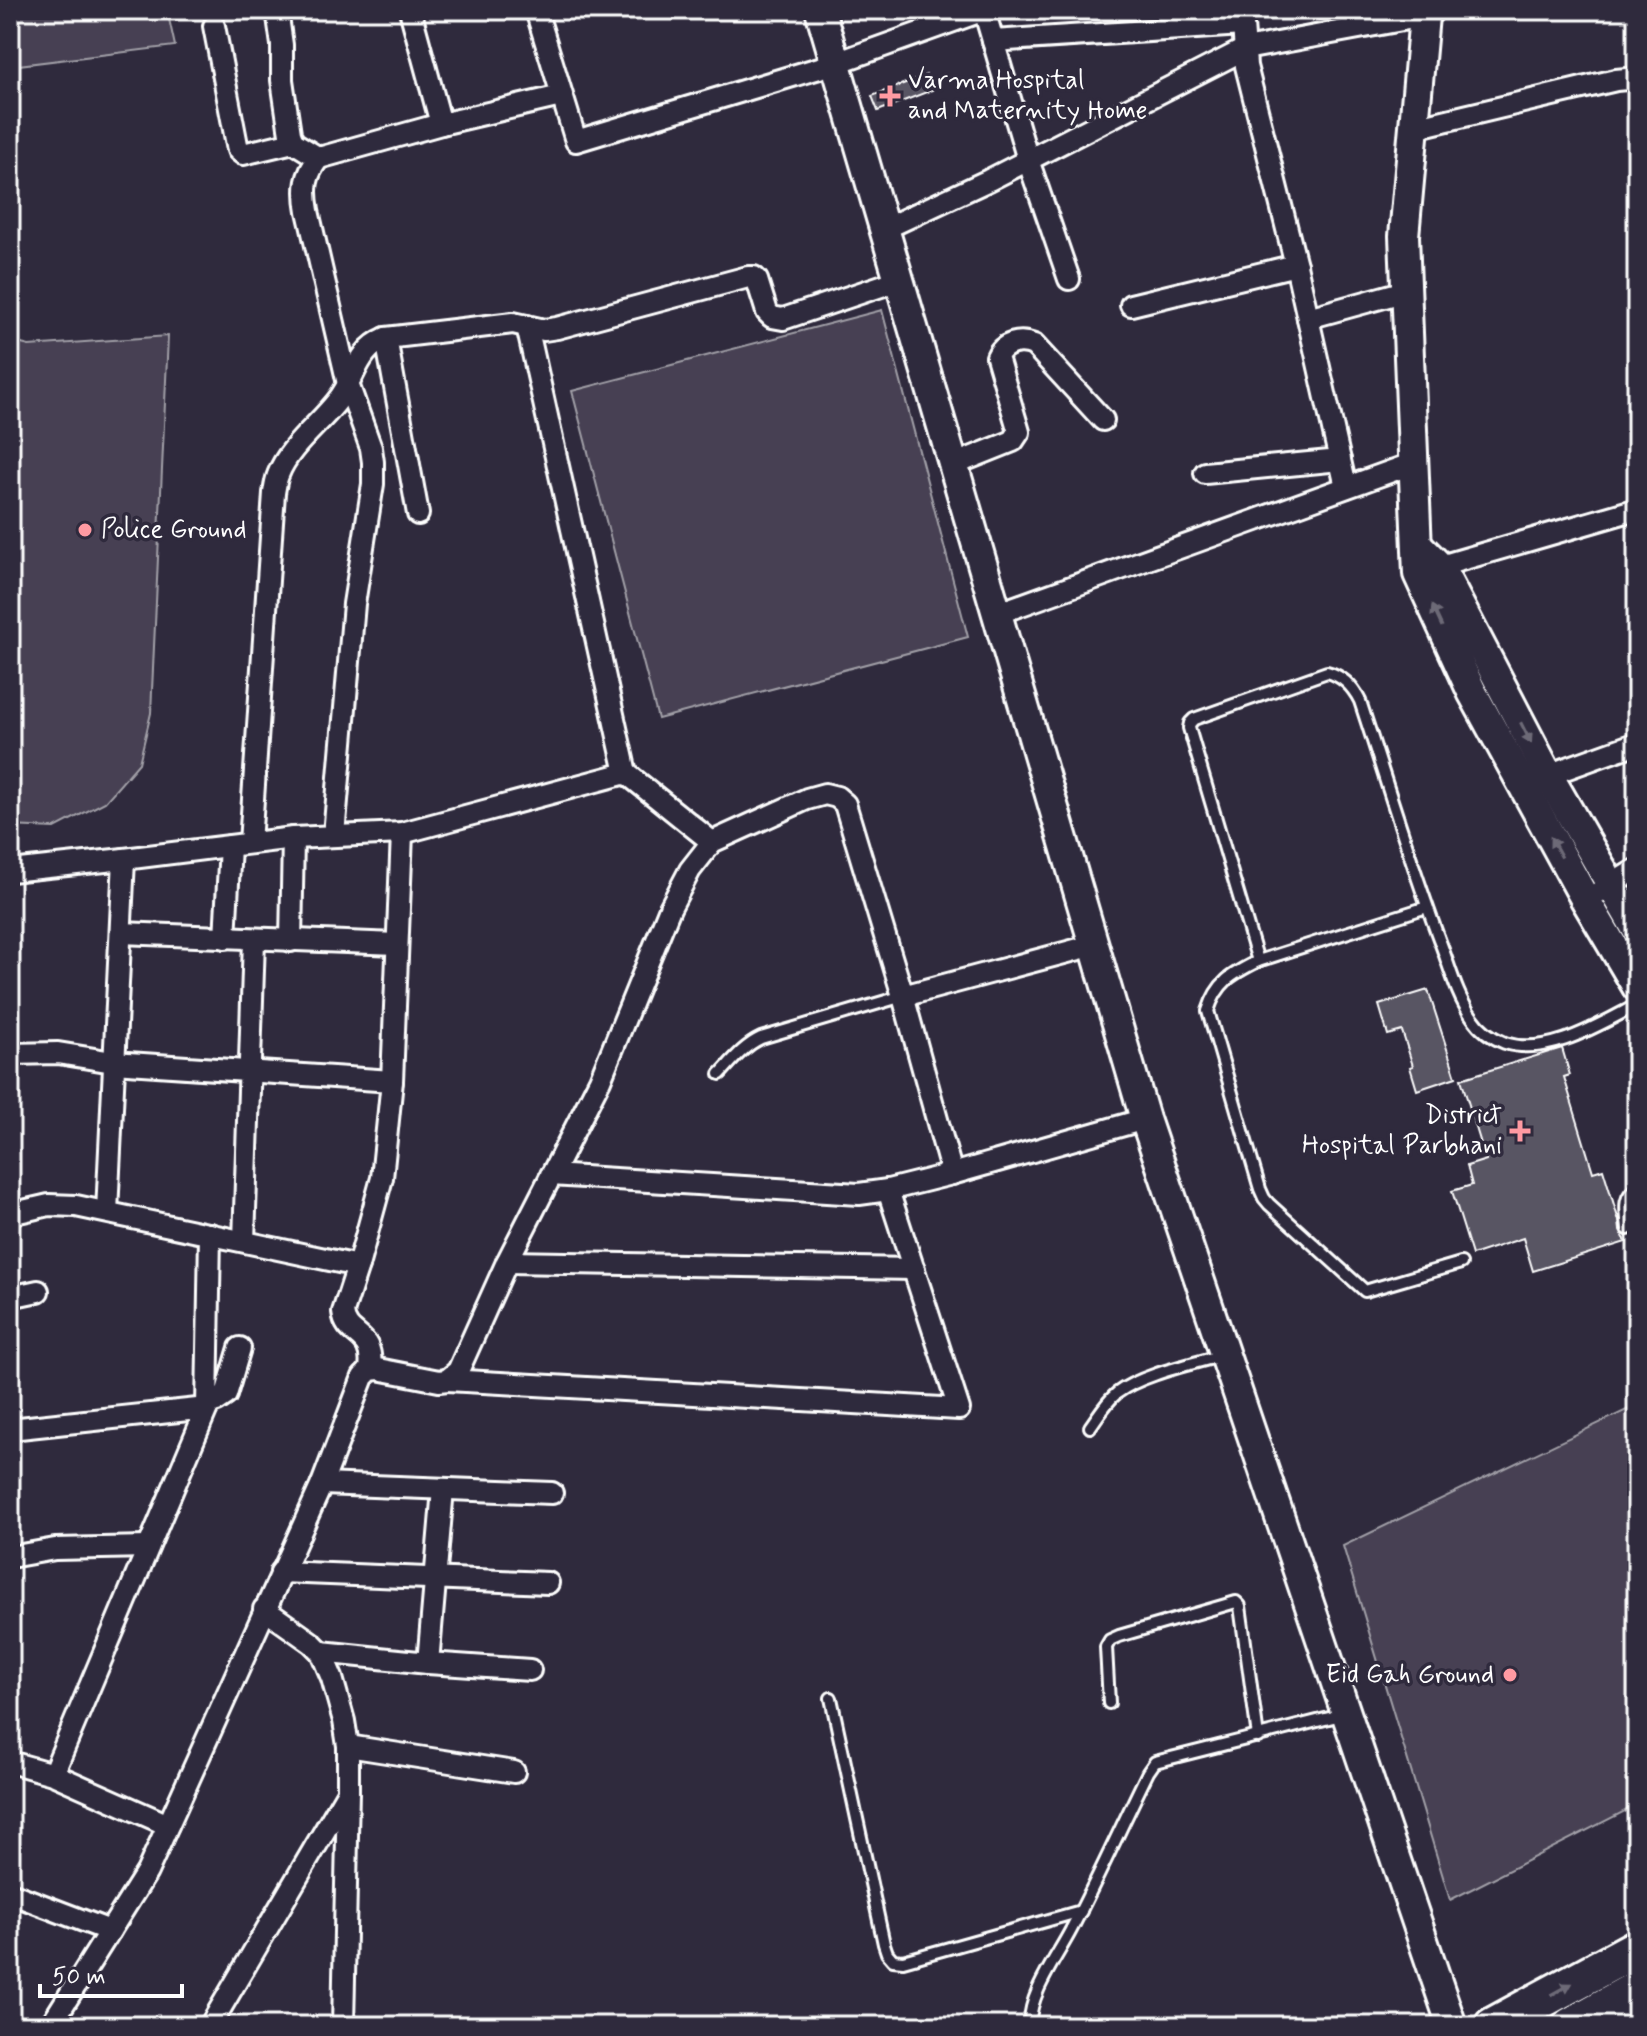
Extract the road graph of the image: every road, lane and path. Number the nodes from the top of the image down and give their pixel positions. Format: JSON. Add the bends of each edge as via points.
{"nodes":[{"id":1,"x":277,"y":10,"type":"edge"},
{"id":2,"x":410,"y":10,"type":"edge"},
{"id":3,"x":536,"y":10,"type":"edge"},
{"id":4,"x":820,"y":10,"type":"edge"},
{"id":5,"x":984,"y":10,"type":"edge"},
{"id":6,"x":1426,"y":13,"type":"edge"},
{"id":7,"x":1242,"y":18,"type":"edge"},
{"id":8,"x":214,"y":26,"type":"dead end"},
{"id":9,"x":993,"y":41,"type":"junction"},
{"id":10,"x":1245,"y":49,"type":"junction"},
{"id":11,"x":836,"y":63,"type":"junction"},
{"id":12,"x":1637,"y":78,"type":"edge"},
{"id":13,"x":561,"y":96,"type":"junction"},
{"id":14,"x":441,"y":124,"type":"junction"},
{"id":15,"x":1414,"y":128,"type":"junction"},
{"id":16,"x":293,"y":142,"type":"junction"},
{"id":17,"x":319,"y":158,"type":"junction"},
{"id":18,"x":1028,"y":160,"type":"junction"},
{"id":19,"x":884,"y":229,"type":"junction"},
{"id":20,"x":1296,"y":265,"type":"junction"},
{"id":21,"x":1069,"y":279,"type":"dead end"},
{"id":22,"x":899,"y":280,"type":"junction"},
{"id":23,"x":1406,"y":291,"type":"junction"},
{"id":24,"x":1131,"y":305,"type":"dead end"},
{"id":25,"x":1308,"y":318,"type":"junction"},
{"id":26,"x":527,"y":326,"type":"junction"},
{"id":27,"x":386,"y":338,"type":"junction"},
{"id":28,"x":348,"y":384,"type":"junction"},
{"id":29,"x":1103,"y":420,"type":"dead end"},
{"id":30,"x":1340,"y":460,"type":"junction"},
{"id":31,"x":1414,"y":463,"type":"junction"},
{"id":32,"x":953,"y":465,"type":"junction"},
{"id":33,"x":1205,"y":473,"type":"dead end"},
{"id":34,"x":1346,"y":487,"type":"junction"},
{"id":35,"x":1637,"y":509,"type":"edge"},
{"id":36,"x":418,"y":514,"type":"dead end"},
{"id":37,"x":1428,"y":570,"type":"junction"},
{"id":38,"x":996,"y":614,"type":"junction"},
{"id":39,"x":1498,"y":679,"type":"junction"},
{"id":40,"x":1472,"y":692,"type":"junction"},
{"id":41,"x":1637,"y":743,"type":"edge"},
{"id":42,"x":626,"y":773,"type":"junction"},
{"id":43,"x":1535,"y":780,"type":"junction"},
{"id":44,"x":402,"y":833,"type":"junction"},
{"id":45,"x":334,"y":835,"type":"junction"},
{"id":46,"x":293,"y":838,"type":"junction"},
{"id":47,"x":712,"y":842,"type":"junction"},
{"id":48,"x":240,"y":844,"type":"junction"},
{"id":49,"x":124,"y":859,"type":"junction"},
{"id":50,"x":1637,"y":869,"type":"edge"},
{"id":51,"x":10,"y":871,"type":"edge"},
{"id":52,"x":1611,"y":885,"type":"junction"},
{"id":53,"x":1585,"y":899,"type":"junction"},
{"id":54,"x":1427,"y":907,"type":"junction"},
{"id":55,"x":1637,"y":930,"type":"edge"},
{"id":56,"x":121,"y":933,"type":"junction"},
{"id":57,"x":225,"y":938,"type":"junction"},
{"id":58,"x":254,"y":940,"type":"junction"},
{"id":59,"x":291,"y":941,"type":"junction"},
{"id":60,"x":397,"y":944,"type":"junction"},
{"id":61,"x":1094,"y":945,"type":"junction"},
{"id":62,"x":1258,"y":961,"type":"junction"},
{"id":63,"x":1637,"y":987,"type":"edge"},
{"id":64,"x":903,"y":996,"type":"junction"},
{"id":65,"x":1637,"y":1005,"type":"edge"},
{"id":66,"x":10,"y":1054,"type":"edge"},
{"id":67,"x":113,"y":1062,"type":"junction"},
{"id":68,"x":249,"y":1072,"type":"junction"},
{"id":69,"x":720,"y":1074,"type":"dead end"},
{"id":70,"x":392,"y":1081,"type":"junction"},
{"id":71,"x":1145,"y":1119,"type":"junction"},
{"id":72,"x":952,"y":1174,"type":"junction"},
{"id":73,"x":551,"y":1175,"type":"junction"},
{"id":74,"x":1637,"y":1188,"type":"edge"},
{"id":75,"x":888,"y":1190,"type":"junction"},
{"id":76,"x":11,"y":1210,"type":"edge"},
{"id":77,"x":107,"y":1212,"type":"junction"},
{"id":78,"x":1628,"y":1229,"type":"dead end"},
{"id":79,"x":210,"y":1234,"type":"junction"},
{"id":80,"x":244,"y":1241,"type":"junction"},
{"id":81,"x":507,"y":1262,"type":"junction"},
{"id":82,"x":1461,"y":1263,"type":"dead end"},
{"id":83,"x":358,"y":1266,"type":"junction"},
{"id":84,"x":914,"y":1269,"type":"junction"},
{"id":85,"x":38,"y":1291,"type":"dead end"},
{"id":86,"x":10,"y":1297,"type":"edge"},
{"id":87,"x":240,"y":1348,"type":"dead end"},
{"id":88,"x":1225,"y":1355,"type":"junction"},
{"id":89,"x":370,"y":1370,"type":"junction"},
{"id":90,"x":447,"y":1380,"type":"junction"},
{"id":91,"x":207,"y":1406,"type":"junction"},
{"id":92,"x":1090,"y":1427,"type":"dead end"},
{"id":93,"x":10,"y":1429,"type":"edge"},
{"id":94,"x":322,"y":1484,"type":"junction"},
{"id":95,"x":443,"y":1489,"type":"junction"},
{"id":96,"x":552,"y":1493,"type":"dead end"},
{"id":97,"x":148,"y":1547,"type":"junction"},
{"id":98,"x":10,"y":1557,"type":"edge"},
{"id":99,"x":281,"y":1572,"type":"junction"},
{"id":100,"x":436,"y":1578,"type":"junction"},
{"id":101,"x":548,"y":1583,"type":"dead end"},
{"id":102,"x":264,"y":1609,"type":"junction"},
{"id":103,"x":321,"y":1652,"type":"junction"},
{"id":104,"x":428,"y":1663,"type":"junction"},
{"id":105,"x":530,"y":1670,"type":"dead end"},
{"id":106,"x":831,"y":1698,"type":"dead end"},
{"id":107,"x":1109,"y":1703,"type":"dead end"},
{"id":108,"x":1347,"y":1714,"type":"junction"},
{"id":109,"x":1258,"y":1737,"type":"junction"},
{"id":110,"x":348,"y":1746,"type":"junction"},
{"id":111,"x":10,"y":1762,"type":"edge"},
{"id":112,"x":514,"y":1772,"type":"dead end"},
{"id":113,"x":53,"y":1774,"type":"junction"},
{"id":114,"x":348,"y":1790,"type":"junction"},
{"id":115,"x":168,"y":1825,"type":"junction"},
{"id":116,"x":10,"y":1893,"type":"edge"},
{"id":117,"x":1081,"y":1911,"type":"junction"},
{"id":118,"x":110,"y":1931,"type":"junction"},
{"id":119,"x":1637,"y":1948,"type":"edge"},
{"id":120,"x":1637,"y":1989,"type":"edge"},
{"id":121,"x":50,"y":2026,"type":"edge"},
{"id":122,"x":210,"y":2026,"type":"edge"},
{"id":123,"x":343,"y":2026,"type":"edge"},
{"id":124,"x":1030,"y":2026,"type":"edge"},
{"id":125,"x":1452,"y":2026,"type":"edge"},
{"id":126,"x":1493,"y":2026,"type":"edge"},
{"id":127,"x":1571,"y":2026,"type":"edge"}],
"edges":[{"from":1,"to":16,"type":"street"},
{"from":2,"to":14,"type":"street"},
{"from":3,"to":13,"type":"street"},
{"from":4,"to":11,"type":"street"},
{"from":5,"to":9,"type":"street"},
{"from":5,"to":11,"type":"street"},
{"from":6,"to":10,"type":"street"},
{"from":6,"to":15,"type":"street"},
{"from":7,"to":9,"type":"street"},
{"from":7,"to":10,"type":"street"},
{"from":8,"to":16,"type":"street","via":[[240,153]]},
{"from":9,"to":18,"type":"street"},
{"from":10,"to":18,"type":"street"},
{"from":10,"to":20,"type":"street"},
{"from":11,"to":13,"type":"street","via":[[576,141]]},
{"from":11,"to":19,"type":"street"},
{"from":12,"to":15,"type":"street"},
{"from":13,"to":14,"type":"street"},
{"from":14,"to":17,"type":"street"},
{"from":15,"to":23,"type":"street","via":[[1404,236]]},
{"from":16,"to":17,"type":"street"},
{"from":17,"to":28,"type":"street","via":[[310,169],[305,197]]},
{"from":18,"to":19,"type":"street"},
{"from":18,"to":21,"type":"street"},
{"from":19,"to":22,"type":"street"},
{"from":20,"to":24,"type":"street"},
{"from":20,"to":25,"type":"street"},
{"from":22,"to":26,"type":"street","via":[[783,319],[767,312],[757,280],[748,277],[557,328]]},
{"from":22,"to":32,"type":"street"},
{"from":23,"to":25,"type":"street"},
{"from":23,"to":31,"type":"street"},
{"from":25,"to":30,"type":"street"},
{"from":26,"to":27,"type":"street","via":[[513,323]]},
{"from":26,"to":42,"type":"street"},
{"from":27,"to":28,"type":"street","via":[[367,350]]},
{"from":27,"to":36,"type":"street"},
{"from":28,"to":45,"type":"street","via":[[371,448],[374,474],[354,604]]},
{"from":28,"to":48,"type":"street","via":[[278,474]]},
{"from":29,"to":32,"type":"street","via":[[1034,345],[1022,341],[1003,347],[997,357],[1018,436]]},
{"from":30,"to":33,"type":"street"},
{"from":30,"to":34,"type":"street"},
{"from":31,"to":34,"type":"street"},
{"from":31,"to":37,"type":"street","via":[[1418,545]]},
{"from":32,"to":38,"type":"street"},
{"from":34,"to":38,"type":"street"},
{"from":35,"to":37,"type":"street"},
{"from":37,"to":39,"type":"street"},
{"from":40,"to":37,"type":"street","one_way":true},
{"from":38,"to":61,"type":"street"},
{"from":39,"to":40,"type":"street"},
{"from":39,"to":43,"type":"street","one_way":true},
{"from":40,"to":43,"type":"street"},
{"from":41,"to":43,"type":"street"},
{"from":42,"to":44,"type":"street"},
{"from":42,"to":47,"type":"street"},
{"from":43,"to":52,"type":"street"},
{"from":53,"to":43,"type":"street","one_way":true},
{"from":44,"to":45,"type":"street"},
{"from":44,"to":60,"type":"street"},
{"from":45,"to":46,"type":"street"},
{"from":46,"to":48,"type":"street"},
{"from":46,"to":59,"type":"street"},
{"from":47,"to":64,"type":"street","via":[[807,799],[837,797],[845,804]]},
{"from":47,"to":73,"type":"street","via":[[670,908],[600,1080]]},
{"from":48,"to":49,"type":"street"},
{"from":48,"to":57,"type":"street"},
{"from":49,"to":51,"type":"street"},
{"from":49,"to":56,"type":"street"},
{"from":50,"to":52,"type":"street"},
{"from":52,"to":53,"type":"street"},
{"from":52,"to":55,"type":"street"},
{"from":53,"to":63,"type":"street"},
{"from":54,"to":62,"type":"lane"},
{"from":54,"to":62,"type":"lane","via":[[1360,701],[1344,680],[1320,672],[1190,723]]},
{"from":54,"to":65,"type":"lane","via":[[1470,1015],[1499,1040],[1524,1046],[1573,1037]]},
{"from":56,"to":57,"type":"street"},
{"from":56,"to":67,"type":"street"},
{"from":57,"to":58,"type":"street"},
{"from":58,"to":59,"type":"street"},
{"from":58,"to":68,"type":"street"},
{"from":59,"to":60,"type":"street"},
{"from":60,"to":70,"type":"street"},
{"from":61,"to":64,"type":"street"},
{"from":61,"to":71,"type":"street"},
{"from":62,"to":82,"type":"lane","via":[[1225,980],[1208,1011],[1264,1198],[1365,1291]]},
{"from":64,"to":69,"type":"lane","via":[[761,1038]]},
{"from":64,"to":72,"type":"street"},
{"from":66,"to":67,"type":"street","via":[[58,1053]]},
{"from":67,"to":68,"type":"street"},
{"from":67,"to":77,"type":"street"},
{"from":68,"to":70,"type":"street"},
{"from":68,"to":80,"type":"street"},
{"from":70,"to":83,"type":"street","via":[[382,1178]]},
{"from":71,"to":72,"type":"street"},
{"from":71,"to":88,"type":"street"},
{"from":72,"to":75,"type":"street"},
{"from":73,"to":75,"type":"street","via":[[859,1194]]},
{"from":73,"to":81,"type":"street"},
{"from":74,"to":78,"type":"lane","via":[[1626,1202]]},
{"from":75,"to":84,"type":"street"},
{"from":76,"to":77,"type":"street","via":[[49,1205]]},
{"from":77,"to":79,"type":"street"},
{"from":79,"to":80,"type":"street"},
{"from":79,"to":91,"type":"street"},
{"from":80,"to":83,"type":"street"},
{"from":81,"to":84,"type":"street"},
{"from":81,"to":90,"type":"street","via":[[458,1371]]},
{"from":83,"to":89,"type":"street","via":[[343,1319],[369,1349]]},
{"from":84,"to":90,"type":"street","via":[[959,1409]]},
{"from":85,"to":86,"type":"street"},
{"from":87,"to":91,"type":"street","via":[[226,1395]]},
{"from":88,"to":92,"type":"lane","via":[[1129,1386]]},
{"from":88,"to":108,"type":"street"},
{"from":89,"to":90,"type":"street"},
{"from":89,"to":94,"type":"street"},
{"from":91,"to":93,"type":"street"},
{"from":91,"to":97,"type":"street"},
{"from":94,"to":95,"type":"street"},
{"from":94,"to":99,"type":"street"},
{"from":95,"to":96,"type":"street"},
{"from":95,"to":100,"type":"street"},
{"from":97,"to":98,"type":"street","via":[[55,1549]]},
{"from":97,"to":113,"type":"street"},
{"from":99,"to":100,"type":"street"},
{"from":99,"to":102,"type":"street"},
{"from":100,"to":101,"type":"street"},
{"from":100,"to":104,"type":"street"},
{"from":102,"to":103,"type":"street"},
{"from":102,"to":115,"type":"street"},
{"from":103,"to":104,"type":"street"},
{"from":103,"to":110,"type":"street"},
{"from":104,"to":105,"type":"street"},
{"from":106,"to":117,"type":"lane","via":[[884,1944],[893,1960]]},
{"from":107,"to":109,"type":"lane","via":[[1110,1640],[1236,1602]]},
{"from":108,"to":109,"type":"lane"},
{"from":108,"to":125,"type":"street"},
{"from":109,"to":117,"type":"lane","via":[[1155,1762]]},
{"from":110,"to":112,"type":"street"},
{"from":110,"to":114,"type":"street"},
{"from":111,"to":113,"type":"street"},
{"from":113,"to":115,"type":"street"},
{"from":114,"to":122,"type":"street"},
{"from":114,"to":123,"type":"street"},
{"from":115,"to":118,"type":"street","via":[[147,1872]]},
{"from":116,"to":118,"type":"street"},
{"from":117,"to":124,"type":"lane","via":[[1033,2002]]},
{"from":118,"to":121,"type":"street"},
{"from":126,"to":119,"type":"highway","one_way":true},
{"from":120,"to":127,"type":"highway"}]}
